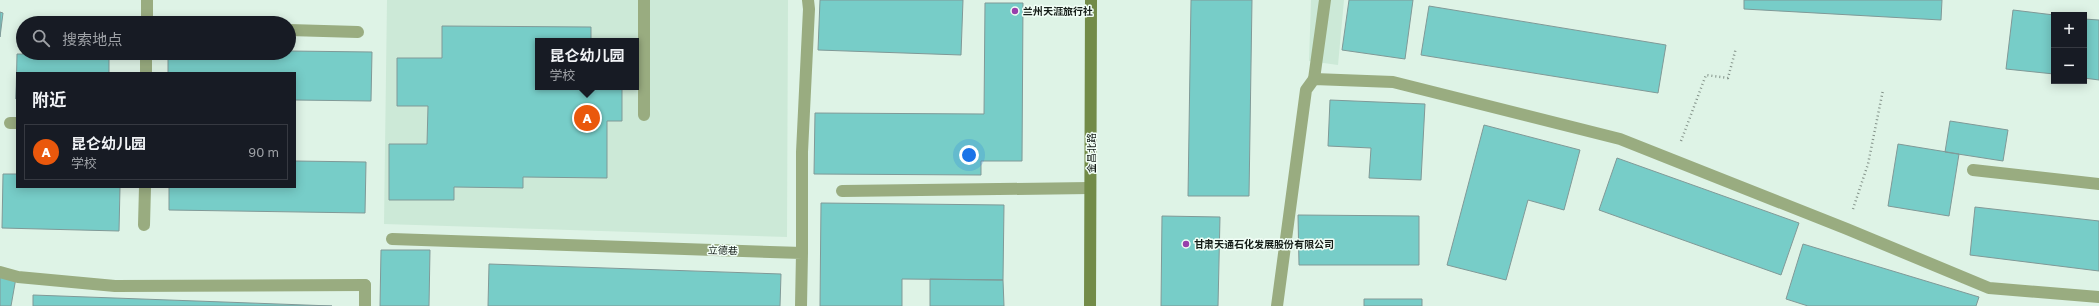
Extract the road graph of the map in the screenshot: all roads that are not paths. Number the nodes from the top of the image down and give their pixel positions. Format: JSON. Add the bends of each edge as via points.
{"nodes":[{"id":1,"x":147,"y":0,"type":"edge"},
{"id":2,"x":644,"y":0,"type":"edge"},
{"id":3,"x":808,"y":0,"type":"edge"},
{"id":4,"x":1091,"y":0,"type":"edge"},
{"id":5,"x":1325,"y":0,"type":"edge"},
{"id":6,"x":147,"y":16,"type":"edge"},
{"id":7,"x":296,"y":30,"type":"edge"},
{"id":8,"x":358,"y":32,"type":"dead end"},
{"id":9,"x":146,"y":60,"type":"edge"},
{"id":10,"x":146,"y":72,"type":"edge"},
{"id":11,"x":1314,"y":79,"type":"junction"},
{"id":12,"x":644,"y":115,"type":"dead end"},
{"id":13,"x":1973,"y":170,"type":"dead end"},
{"id":14,"x":2099,"y":184,"type":"edge"},
{"id":15,"x":145,"y":188,"type":"edge"},
{"id":16,"x":1090,"y":188,"type":"junction"},
{"id":17,"x":842,"y":191,"type":"dead end"},
{"id":18,"x":144,"y":225,"type":"dead end"},
{"id":19,"x":392,"y":239,"type":"dead end"},
{"id":20,"x":802,"y":253,"type":"junction"},
{"id":21,"x":0,"y":272,"type":"edge"},
{"id":22,"x":2099,"y":297,"type":"edge"},
{"id":23,"x":365,"y":306,"type":"edge"},
{"id":24,"x":801,"y":306,"type":"edge"},
{"id":25,"x":1090,"y":306,"type":"edge"},
{"id":26,"x":1277,"y":306,"type":"edge"}],
"edges":[{"from":1,"to":6,"type":"street"},
{"from":2,"to":12,"type":"street"},
{"from":3,"to":20,"type":"street","via":[[802,152]]},
{"from":4,"to":16,"type":"main road","name":"金昌北路"},
{"from":5,"to":11,"type":"street"},
{"from":7,"to":8,"type":"street"},
{"from":9,"to":10,"type":"street"},
{"from":11,"to":22,"type":"street","via":[[1393,82],[1620,139],[1989,288]]},
{"from":11,"to":26,"type":"street","via":[[1306,90]]},
{"from":13,"to":14,"type":"street"},
{"from":15,"to":18,"type":"street"},
{"from":16,"to":17,"type":"street"},
{"from":16,"to":25,"type":"main road","name":"金昌北路"},
{"from":19,"to":20,"type":"street","name":"立德巷"},
{"from":20,"to":24,"type":"street"},
{"from":21,"to":23,"type":"street","via":[[18,277],[115,286],[365,285]]}]}
